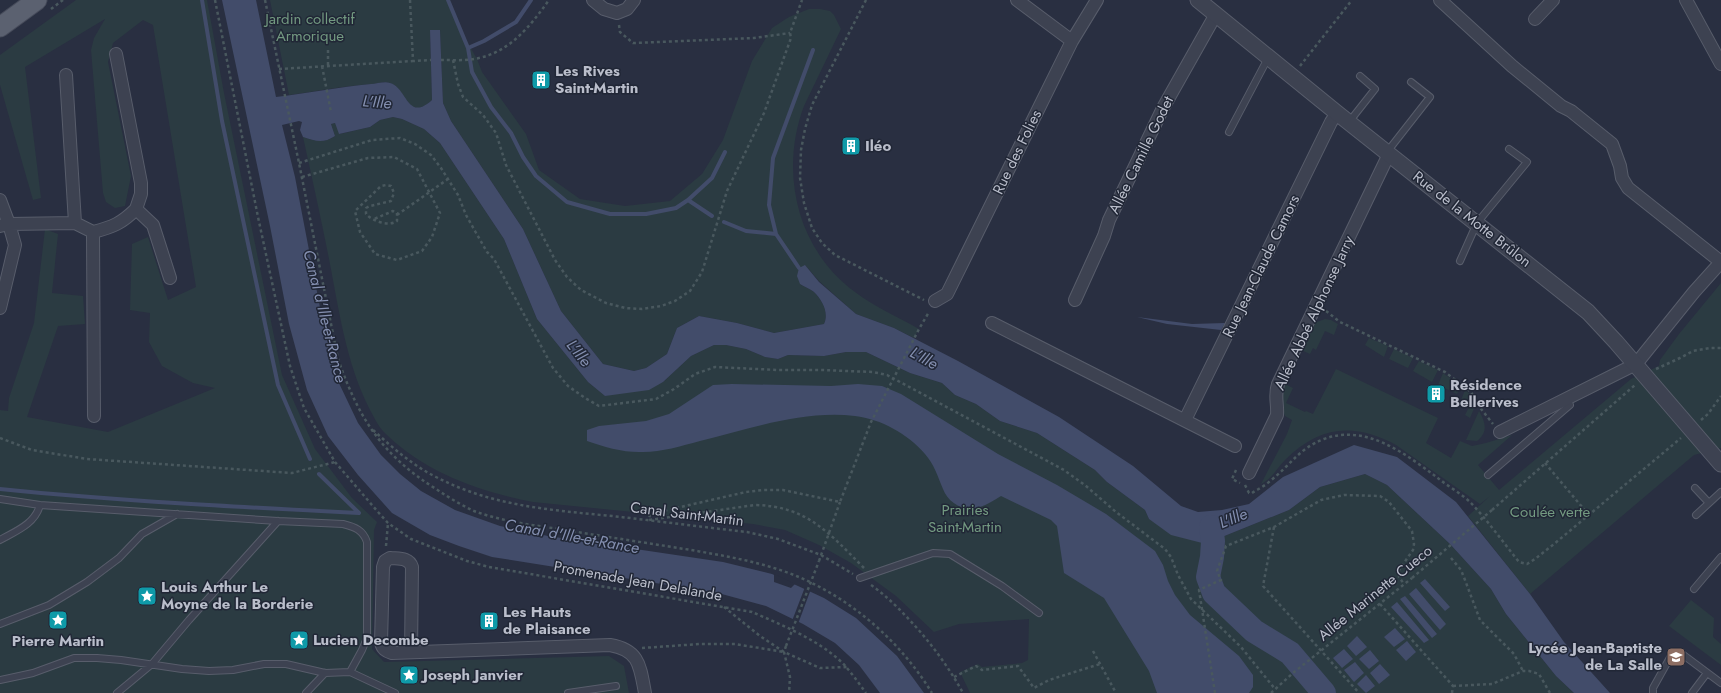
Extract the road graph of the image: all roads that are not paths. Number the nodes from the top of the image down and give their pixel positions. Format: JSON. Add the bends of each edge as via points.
{"nodes":[{"id":1,"x":37,"y":0,"type":"edge"},
{"id":2,"x":593,"y":0,"type":"edge"},
{"id":3,"x":634,"y":0,"type":"edge"},
{"id":4,"x":1018,"y":0,"type":"edge"},
{"id":5,"x":1096,"y":0,"type":"edge"},
{"id":6,"x":1198,"y":0,"type":"edge"},
{"id":7,"x":1440,"y":0,"type":"edge"},
{"id":8,"x":1553,"y":0,"type":"edge"},
{"id":9,"x":1686,"y":0,"type":"edge"},
{"id":10,"x":1216,"y":14,"type":"junction"},
{"id":11,"x":1535,"y":19,"type":"dead end"},
{"id":12,"x":0,"y":27,"type":"edge"},
{"id":13,"x":1072,"y":41,"type":"junction"},
{"id":14,"x":116,"y":54,"type":"dead end"},
{"id":15,"x":1268,"y":57,"type":"junction"},
{"id":16,"x":1721,"y":64,"type":"edge"},
{"id":17,"x":66,"y":75,"type":"dead end"},
{"id":18,"x":1360,"y":76,"type":"dead end"},
{"id":19,"x":1411,"y":82,"type":"dead end"},
{"id":20,"x":1343,"y":117,"type":"junction"},
{"id":21,"x":1229,"y":132,"type":"dead end"},
{"id":22,"x":1509,"y":149,"type":"dead end"},
{"id":23,"x":1388,"y":153,"type":"junction"},
{"id":24,"x":0,"y":200,"type":"edge"},
{"id":25,"x":136,"y":209,"type":"junction"},
{"id":26,"x":76,"y":223,"type":"junction"},
{"id":27,"x":1477,"y":223,"type":"junction"},
{"id":28,"x":4,"y":225,"type":"edge"},
{"id":29,"x":94,"y":232,"type":"junction"},
{"id":30,"x":1460,"y":261,"type":"dead end"},
{"id":31,"x":1721,"y":262,"type":"edge"},
{"id":32,"x":170,"y":278,"type":"dead end"},
{"id":33,"x":1075,"y":300,"type":"dead end"},
{"id":34,"x":935,"y":301,"type":"road end"},
{"id":35,"x":0,"y":308,"type":"edge"},
{"id":36,"x":992,"y":323,"type":"dead end"},
{"id":37,"x":1636,"y":364,"type":"junction"},
{"id":38,"x":1567,"y":398,"type":"junction"},
{"id":39,"x":94,"y":416,"type":"dead end"},
{"id":40,"x":1185,"y":420,"type":"junction"},
{"id":41,"x":1500,"y":432,"type":"road end"},
{"id":42,"x":1236,"y":446,"type":"dead end"},
{"id":43,"x":1721,"y":464,"type":"edge"},
{"id":44,"x":1249,"y":473,"type":"dead end"},
{"id":45,"x":1488,"y":475,"type":"dead end"},
{"id":46,"x":1696,"y":488,"type":"dead end"},
{"id":47,"x":1721,"y":492,"type":"edge"},
{"id":48,"x":0,"y":499,"type":"edge"},
{"id":49,"x":1709,"y":503,"type":"junction"},
{"id":50,"x":40,"y":505,"type":"junction"},
{"id":51,"x":177,"y":514,"type":"junction"},
{"id":52,"x":1696,"y":515,"type":"dead end"},
{"id":53,"x":278,"y":521,"type":"junction"},
{"id":54,"x":0,"y":540,"type":"edge"},
{"id":55,"x":1721,"y":557,"type":"edge"},
{"id":56,"x":860,"y":578,"type":"road end"},
{"id":57,"x":1694,"y":589,"type":"dead end"},
{"id":58,"x":1039,"y":613,"type":"dead end"},
{"id":59,"x":0,"y":624,"type":"edge"},
{"id":60,"x":411,"y":652,"type":"junction"},
{"id":61,"x":152,"y":664,"type":"junction"},
{"id":62,"x":350,"y":672,"type":"junction"},
{"id":63,"x":325,"y":673,"type":"junction"},
{"id":64,"x":1708,"y":673,"type":"junction"},
{"id":65,"x":0,"y":680,"type":"edge"},
{"id":66,"x":1721,"y":683,"type":"edge"},
{"id":67,"x":616,"y":686,"type":"dead end"},
{"id":68,"x":117,"y":693,"type":"edge"},
{"id":69,"x":306,"y":693,"type":"edge"},
{"id":70,"x":395,"y":693,"type":"edge"},
{"id":71,"x":568,"y":693,"type":"edge"},
{"id":72,"x":645,"y":693,"type":"edge"},
{"id":73,"x":1653,"y":693,"type":"edge"},
{"id":74,"x":1692,"y":693,"type":"edge"}],
"edges":[{"from":1,"to":12,"type":"main road"},
{"from":2,"to":3,"type":"street","via":[[617,14],[627,9]]},
{"from":4,"to":13,"type":"street"},
{"from":5,"to":13,"type":"street","name":"Rue des Folies"},
{"from":6,"to":10,"type":"street","name":"Rue de la Motte Brûlon"},
{"from":7,"to":31,"type":"street","via":[[1512,66],[1612,144],[1622,178],[1628,188]]},
{"from":8,"to":11,"type":"street"},
{"from":9,"to":16,"type":"street"},
{"from":10,"to":15,"type":"street","name":"Rue de la Motte Brûlon"},
{"from":10,"to":33,"type":"street","name":"Allée Camille Godet","via":[[1163,108],[1109,220]]},
{"from":13,"to":34,"type":"street","name":"Rue des Folies","via":[[947,294]]},
{"from":14,"to":25,"type":"street","via":[[141,183],[141,194]]},
{"from":15,"to":20,"type":"street","name":"Rue de la Motte Brûlon"},
{"from":15,"to":21,"type":"lane"},
{"from":17,"to":26,"type":"street"},
{"from":18,"to":20,"type":"lane","via":[[1375,88]]},
{"from":19,"to":23,"type":"lane","via":[[1430,97]]},
{"from":20,"to":23,"type":"street","name":"Rue de la Motte Brûlon"},
{"from":20,"to":40,"type":"street","name":"Rue Jean-Claude Camors","via":[[1327,129]]},
{"from":22,"to":27,"type":"lane","via":[[1527,162]]},
{"from":23,"to":27,"type":"street","name":"Rue de la Motte Brûlon"},
{"from":23,"to":44,"type":"street","name":"Allée Abbé Alphonse Jarry","via":[[1278,384],[1275,393],[1277,415]]},
{"from":24,"to":28,"type":"street"},
{"from":25,"to":29,"type":"street","via":[[114,227]]},
{"from":25,"to":32,"type":"street","via":[[154,225]]},
{"from":26,"to":28,"type":"street"},
{"from":26,"to":29,"type":"street"},
{"from":27,"to":30,"type":"lane"},
{"from":27,"to":37,"type":"street","name":"Rue de la Motte Brûlon","via":[[1588,312]]},
{"from":28,"to":35,"type":"street","via":[[15,245]]},
{"from":29,"to":39,"type":"street"},
{"from":31,"to":37,"type":"street"},
{"from":36,"to":40,"type":"street"},
{"from":37,"to":38,"type":"street"},
{"from":37,"to":43,"type":"street","name":"Rue de la Motte Brûlon"},
{"from":38,"to":41,"type":"street"},
{"from":38,"to":45,"type":"lane","via":[[1570,405]]},
{"from":40,"to":42,"type":"street"},
{"from":46,"to":49,"type":"lane"},
{"from":47,"to":49,"type":"lane"},
{"from":48,"to":50,"type":"lane"},
{"from":49,"to":52,"type":"lane"},
{"from":50,"to":51,"type":"lane"},
{"from":50,"to":54,"type":"lane","via":[[28,525]]},
{"from":51,"to":53,"type":"lane"},
{"from":51,"to":59,"type":"lane","via":[[142,534],[119,558],[87,582],[49,605]]},
{"from":53,"to":61,"type":"lane"},
{"from":53,"to":62,"type":"lane","via":[[343,524],[361,531],[365,536],[367,638]]},
{"from":55,"to":57,"type":"lane"},
{"from":56,"to":58,"type":"lane","via":[[933,553],[950,554],[1002,586]]},
{"from":60,"to":60,"type":"street","via":[[392,653],[382,647],[383,567],[385,561],[390,558],[411,563]]},
{"from":60,"to":72,"type":"street","via":[[620,646],[640,664]]},
{"from":61,"to":63,"type":"lane","via":[[209,671],[286,664]]},
{"from":61,"to":65,"type":"lane","via":[[74,658],[33,673]]},
{"from":61,"to":68,"type":"lane"},
{"from":62,"to":63,"type":"lane"},
{"from":62,"to":70,"type":"lane"},
{"from":63,"to":69,"type":"lane"},
{"from":64,"to":66,"type":"lane"},
{"from":64,"to":73,"type":"lane","via":[[1682,654],[1672,654],[1653,688]]},
{"from":64,"to":74,"type":"lane"},
{"from":67,"to":71,"type":"lane"}]}
